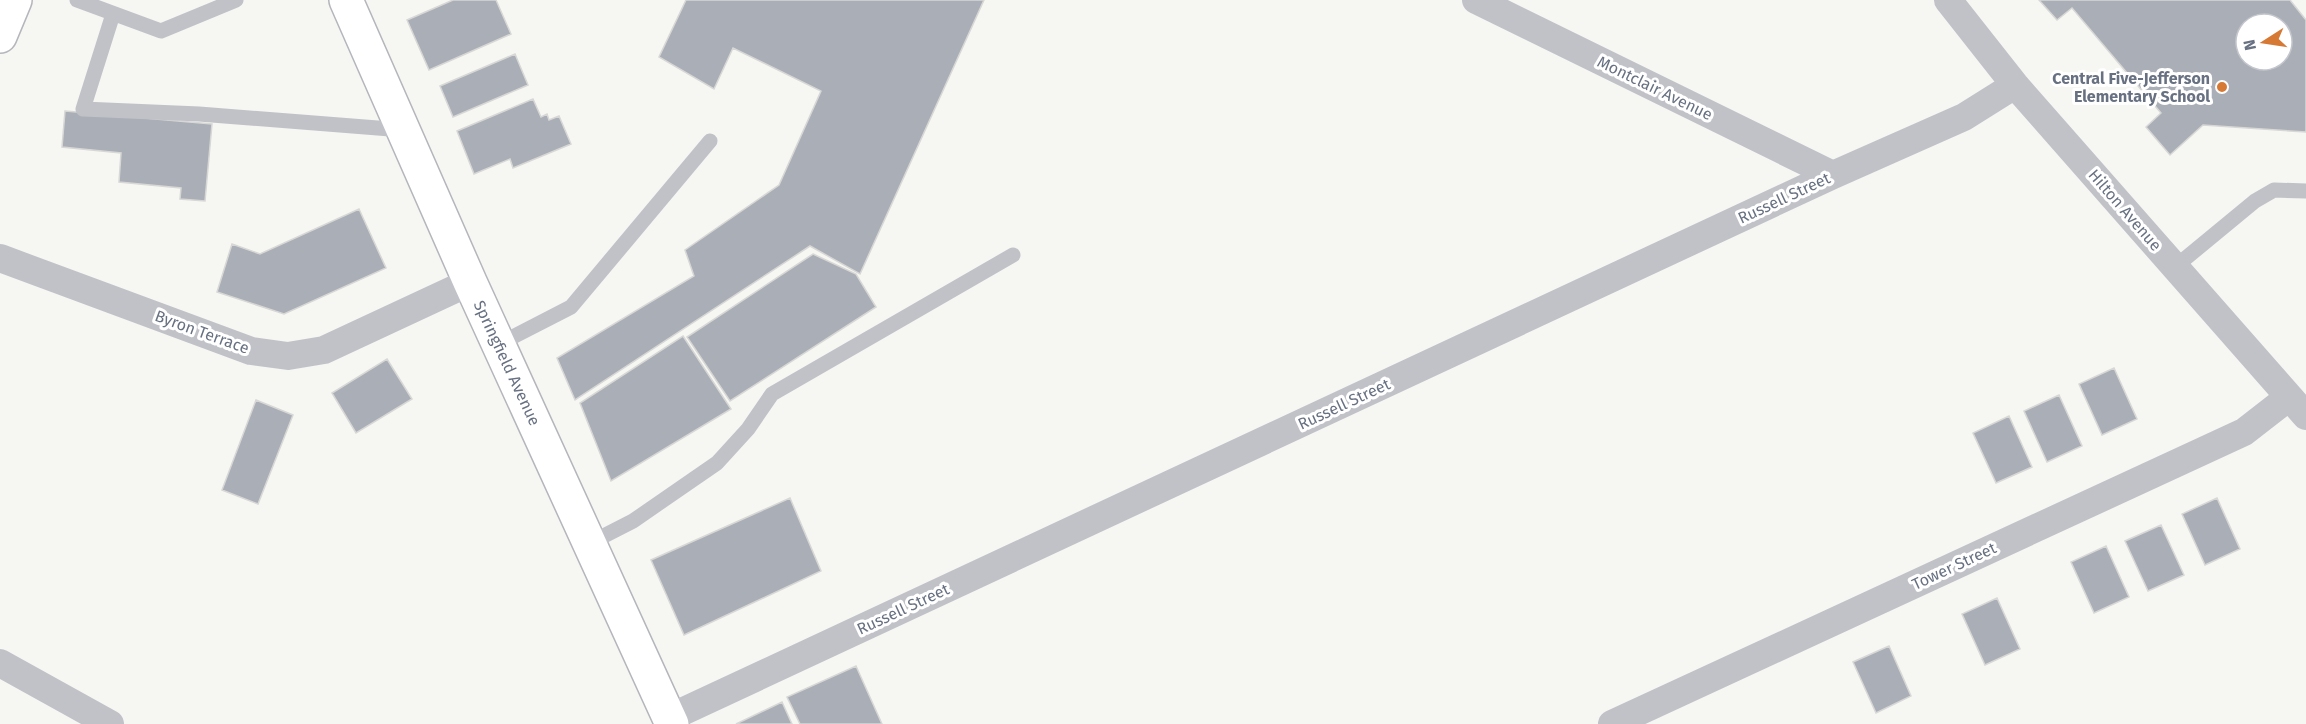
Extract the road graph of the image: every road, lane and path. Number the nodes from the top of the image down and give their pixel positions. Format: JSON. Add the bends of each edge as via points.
{"nodes":[{"id":1,"x":15,"y":0,"type":"edge"},
{"id":2,"x":77,"y":0,"type":"edge"},
{"id":3,"x":236,"y":0,"type":"edge"},
{"id":4,"x":346,"y":0,"type":"edge"},
{"id":5,"x":1476,"y":0,"type":"edge"},
{"id":6,"x":1948,"y":0,"type":"edge"},
{"id":7,"x":113,"y":14,"type":"junction"},
{"id":8,"x":0,"y":36,"type":"edge"},
{"id":9,"x":2015,"y":85,"type":"junction"},
{"id":10,"x":403,"y":130,"type":"junction"},
{"id":11,"x":710,"y":141,"type":"dead end"},
{"id":12,"x":1833,"y":175,"type":"junction"},
{"id":13,"x":2306,"y":191,"type":"edge"},
{"id":14,"x":1013,"y":255,"type":"dead end"},
{"id":15,"x":0,"y":258,"type":"edge"},
{"id":16,"x":2175,"y":267,"type":"junction"},
{"id":17,"x":470,"y":282,"type":"junction"},
{"id":18,"x":499,"y":344,"type":"junction"},
{"id":19,"x":2297,"y":407,"type":"edge"},
{"id":20,"x":590,"y":543,"type":"junction"},
{"id":21,"x":0,"y":663,"type":"edge"},
{"id":22,"x":671,"y":721,"type":"edge"},
{"id":23,"x":110,"y":724,"type":"edge"},
{"id":24,"x":1612,"y":724,"type":"edge"}],
"edges":[{"from":1,"to":8,"type":"main road"},
{"from":2,"to":7,"type":"lane"},
{"from":3,"to":7,"type":"lane","via":[[161,31]]},
{"from":4,"to":10,"type":"main road","name":"Springfield Avenue"},
{"from":5,"to":12,"type":"street","name":"Montclair Avenue"},
{"from":6,"to":9,"type":"street","name":"Hilton Avenue"},
{"from":7,"to":10,"type":"lane","via":[[83,109]]},
{"from":9,"to":12,"type":"street","name":"Russell Street","via":[[1964,117]]},
{"from":9,"to":16,"type":"street","name":"Hilton Avenue"},
{"from":10,"to":17,"type":"main road","name":"Springfield Avenue"},
{"from":11,"to":18,"type":"lane","via":[[572,307]]},
{"from":12,"to":22,"type":"street","name":"Russell Street"},
{"from":13,"to":16,"type":"lane","via":[[2274,190],[2255,201]]},
{"from":14,"to":20,"type":"lane","via":[[772,394],[748,429],[717,463],[633,521]]},
{"from":15,"to":17,"type":"street","name":"Byron Terrace","via":[[251,351],[288,356],[324,350]]},
{"from":16,"to":19,"type":"street","name":"Hilton Avenue"},
{"from":17,"to":18,"type":"main road","name":"Springfield Avenue"},
{"from":18,"to":20,"type":"main road","name":"Springfield Avenue"},
{"from":19,"to":24,"type":"street","name":"Tower Street"},
{"from":20,"to":22,"type":"main road","name":"Springfield Avenue"},
{"from":21,"to":23,"type":"street"}]}
